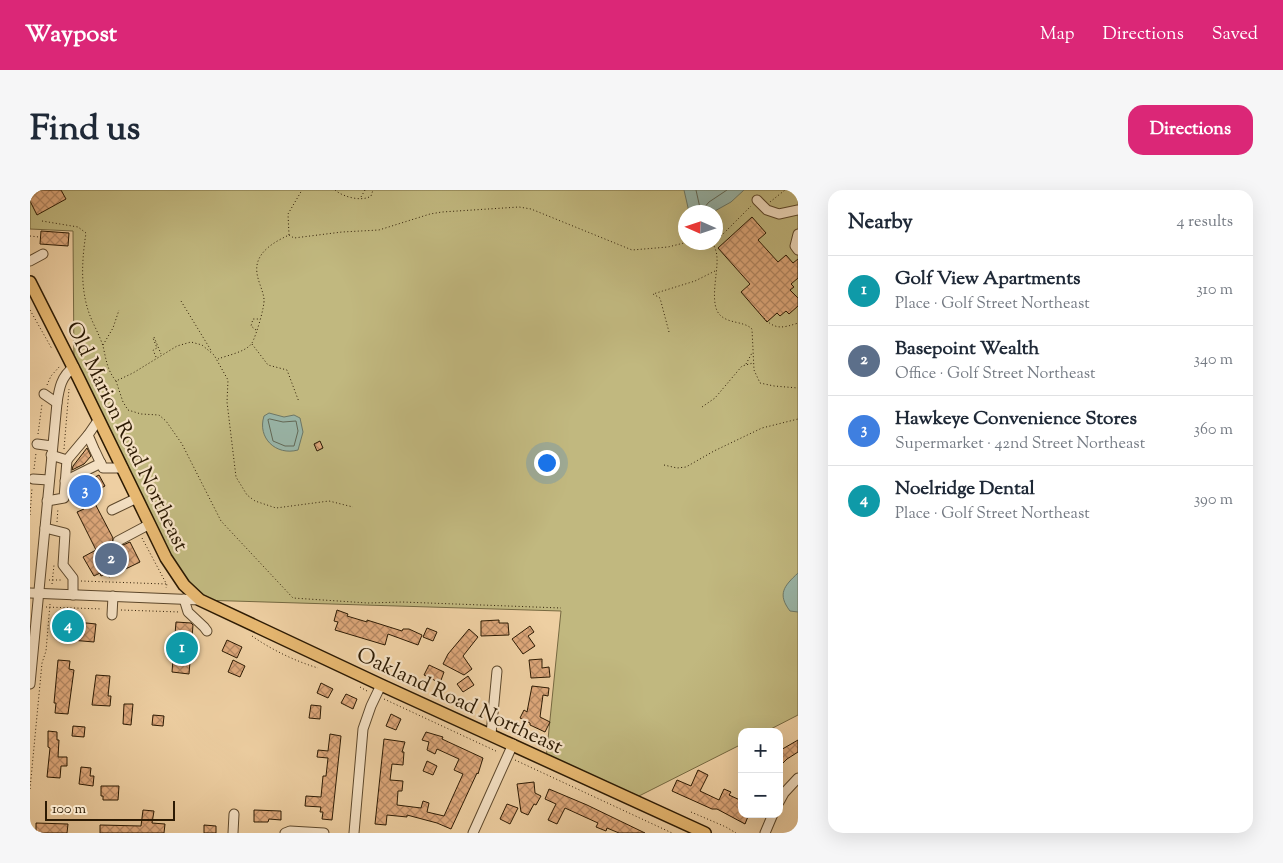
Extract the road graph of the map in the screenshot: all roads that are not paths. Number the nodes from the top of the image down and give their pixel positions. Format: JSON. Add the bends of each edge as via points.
{"nodes":[{"id":1,"x":757,"y":200,"type":"road end"},
{"id":2,"x":798,"y":210,"type":"edge"},
{"id":3,"x":798,"y":234,"type":"edge"},
{"id":4,"x":798,"y":250,"type":"edge"},
{"id":5,"x":43,"y":254,"type":"dead end"},
{"id":6,"x":30,"y":261,"type":"edge"},
{"id":7,"x":31,"y":285,"type":"edge"},
{"id":8,"x":74,"y":367,"type":"junction"},
{"id":9,"x":44,"y":394,"type":"dead end"},
{"id":10,"x":56,"y":404,"type":"junction"},
{"id":11,"x":99,"y":419,"type":"junction"},
{"id":12,"x":88,"y":435,"type":"junction"},
{"id":13,"x":37,"y":444,"type":"dead end"},
{"id":14,"x":52,"y":446,"type":"junction"},
{"id":15,"x":51,"y":455,"type":"junction"},
{"id":16,"x":67,"y":460,"type":"junction"},
{"id":17,"x":101,"y":463,"type":"junction"},
{"id":18,"x":123,"y":468,"type":"junction"},
{"id":19,"x":33,"y":479,"type":"dead end"},
{"id":20,"x":49,"y":480,"type":"junction"},
{"id":21,"x":65,"y":481,"type":"junction"},
{"id":22,"x":137,"y":498,"type":"junction"},
{"id":23,"x":47,"y":500,"type":"junction"},
{"id":24,"x":112,"y":510,"type":"dead end"},
{"id":25,"x":150,"y":524,"type":"junction"},
{"id":26,"x":45,"y":528,"type":"junction"},
{"id":27,"x":118,"y":541,"type":"dead end"},
{"id":28,"x":34,"y":593,"type":"edge"},
{"id":29,"x":73,"y":595,"type":"junction"},
{"id":30,"x":113,"y":596,"type":"junction"},
{"id":31,"x":184,"y":599,"type":"junction"},
{"id":32,"x":200,"y":600,"type":"junction"},
{"id":33,"x":112,"y":616,"type":"dead end"},
{"id":34,"x":206,"y":631,"type":"dead end"},
{"id":35,"x":497,"y":671,"type":"dead end"},
{"id":36,"x":30,"y":684,"type":"edge"},
{"id":37,"x":381,"y":685,"type":"junction"},
{"id":38,"x":491,"y":734,"type":"junction"},
{"id":39,"x":513,"y":744,"type":"junction"},
{"id":40,"x":798,"y":778,"type":"edge"},
{"id":41,"x":783,"y":795,"type":"edge"},
{"id":42,"x":234,"y":814,"type":"dead end"},
{"id":43,"x":771,"y":818,"type":"edge"},
{"id":44,"x":233,"y":833,"type":"edge"},
{"id":45,"x":285,"y":833,"type":"edge"},
{"id":46,"x":324,"y":833,"type":"edge"},
{"id":47,"x":354,"y":833,"type":"edge"},
{"id":48,"x":473,"y":833,"type":"edge"},
{"id":49,"x":705,"y":833,"type":"edge"},
{"id":50,"x":764,"y":833,"type":"edge"}],
"edges":[{"from":1,"to":2,"type":"street","via":[[767,210],[779,214]]},
{"from":3,"to":4,"type":"street","via":[[795,246]]},
{"from":5,"to":6,"type":"street"},
{"from":7,"to":8,"type":"main road","name":"Old Marion Road Northeast"},
{"from":8,"to":10,"type":"street","via":[[65,374]]},
{"from":8,"to":11,"type":"main road","name":"Old Marion Road Northeast"},
{"from":9,"to":10,"type":"street"},
{"from":10,"to":14,"type":"street"},
{"from":11,"to":12,"type":"street"},
{"from":11,"to":18,"type":"main road","name":"Old Marion Road Northeast"},
{"from":12,"to":16,"type":"street"},
{"from":12,"to":17,"type":"street"},
{"from":13,"to":14,"type":"street"},
{"from":14,"to":15,"type":"street"},
{"from":15,"to":16,"type":"street"},
{"from":15,"to":20,"type":"street"},
{"from":16,"to":21,"type":"street"},
{"from":17,"to":18,"type":"street","via":[[103,468]]},
{"from":17,"to":21,"type":"street"},
{"from":18,"to":22,"type":"main road","name":"Old Marion Road Northeast"},
{"from":19,"to":20,"type":"street"},
{"from":20,"to":23,"type":"street"},
{"from":21,"to":23,"type":"street","via":[[64,498]]},
{"from":22,"to":24,"type":"street"},
{"from":22,"to":25,"type":"main road","name":"Old Marion Road Northeast"},
{"from":23,"to":26,"type":"street"},
{"from":25,"to":27,"type":"street"},
{"from":25,"to":32,"type":"main road","name":"Old Marion Road Northeast","via":[[166,558],[184,585]]},
{"from":26,"to":28,"type":"street"},
{"from":26,"to":29,"type":"street","via":[[65,533],[63,565],[73,580]]},
{"from":28,"to":29,"type":"street"},
{"from":28,"to":36,"type":"street"},
{"from":29,"to":30,"type":"street"},
{"from":30,"to":31,"type":"street"},
{"from":30,"to":33,"type":"street"},
{"from":31,"to":32,"type":"street"},
{"from":31,"to":34,"type":"street","via":[[188,612]]},
{"from":32,"to":37,"type":"main road","name":"Oakland Road Northeast"},
{"from":35,"to":38,"type":"street"},
{"from":37,"to":38,"type":"main road","name":"Oakland Road Northeast"},
{"from":37,"to":47,"type":"street","via":[[363,729]]},
{"from":38,"to":39,"type":"main road","name":"Oakland Road Northeast"},
{"from":39,"to":48,"type":"street"},
{"from":39,"to":49,"type":"main road","name":"Oakland Road Northeast"},
{"from":40,"to":41,"type":"street"},
{"from":42,"to":44,"type":"street"},
{"from":43,"to":50,"type":"street"},
{"from":45,"to":46,"type":"street"}]}
